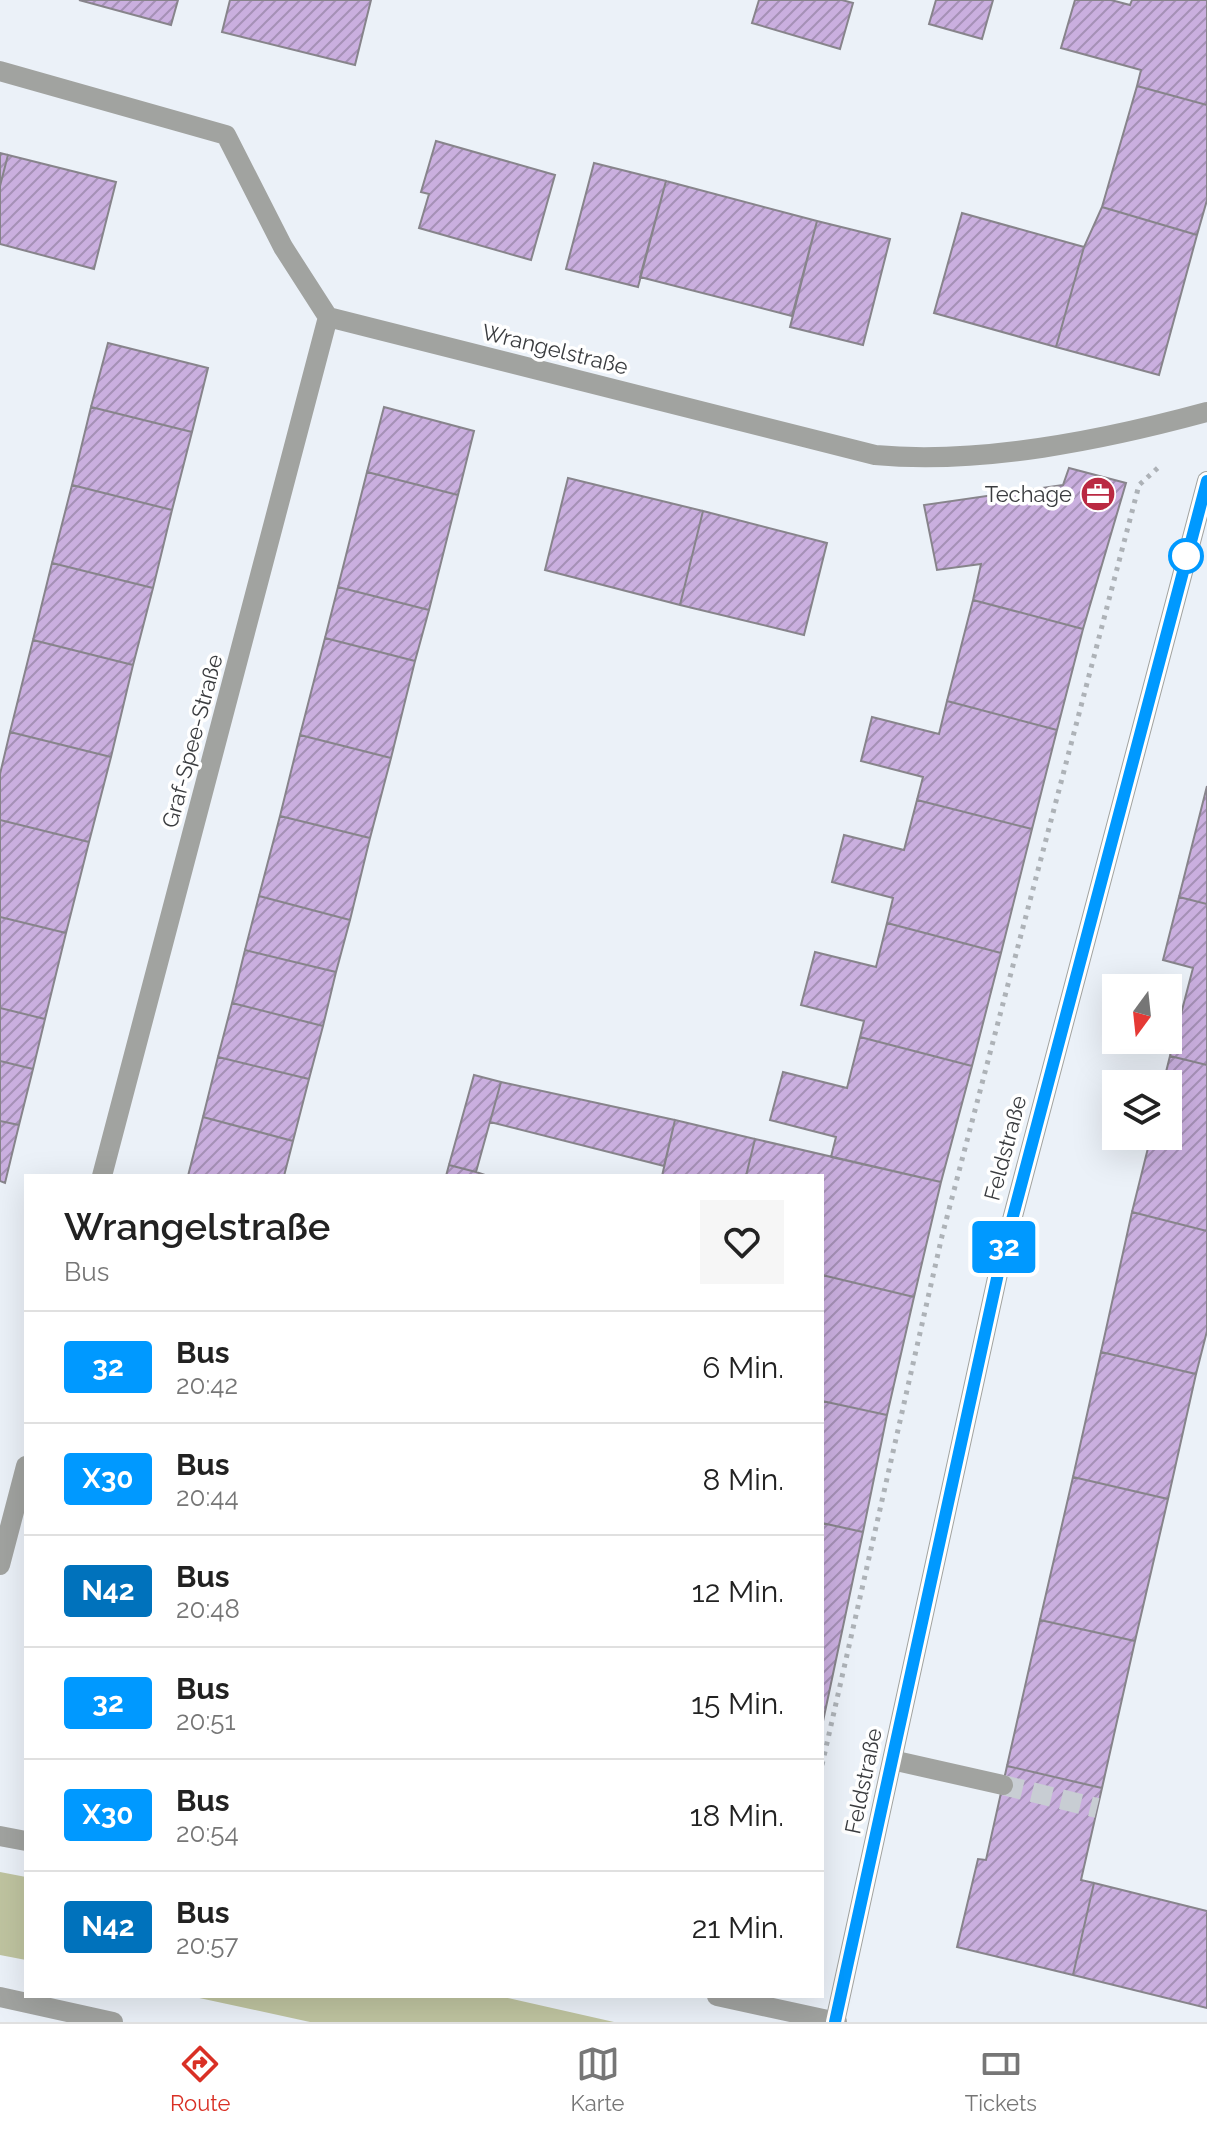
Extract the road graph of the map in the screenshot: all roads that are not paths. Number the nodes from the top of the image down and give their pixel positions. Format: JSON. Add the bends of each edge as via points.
{"nodes":[{"id":1,"x":0,"y":71,"type":"edge"},
{"id":2,"x":328,"y":317,"type":"junction"},
{"id":3,"x":1207,"y":412,"type":"edge"},
{"id":4,"x":1207,"y":481,"type":"edge"},
{"id":5,"x":103,"y":1174,"type":"edge"},
{"id":6,"x":24,"y":1474,"type":"edge"},
{"id":7,"x":0,"y":1565,"type":"edge"},
{"id":8,"x":892,"y":1760,"type":"junction"},
{"id":9,"x":1003,"y":1785,"type":"tunnel mouth"},
{"id":10,"x":0,"y":1836,"type":"edge"},
{"id":11,"x":24,"y":1841,"type":"edge"},
{"id":12,"x":0,"y":1997,"type":"edge"},
{"id":13,"x":726,"y":1998,"type":"edge"},
{"id":14,"x":113,"y":2022,"type":"edge"},
{"id":15,"x":835,"y":2022,"type":"edge"}],
"edges":[{"from":1,"to":2,"type":"street","via":[[226,135],[283,247]]},
{"from":2,"to":3,"type":"street","name":"Wrangelstraße","via":[[875,455],[979,455],[1132,432]]},
{"from":2,"to":5,"type":"street","name":"Graf-Spee-Straße"},
{"from":4,"to":8,"type":"street","name":"Feldstraße","via":[[999,1269]]},
{"from":6,"to":7,"type":"street"},
{"from":8,"to":9,"type":"street"},
{"from":8,"to":15,"type":"street","name":"Feldstraße"},
{"from":10,"to":11,"type":"street"},
{"from":12,"to":14,"type":"street"},
{"from":13,"to":15,"type":"street"}]}
